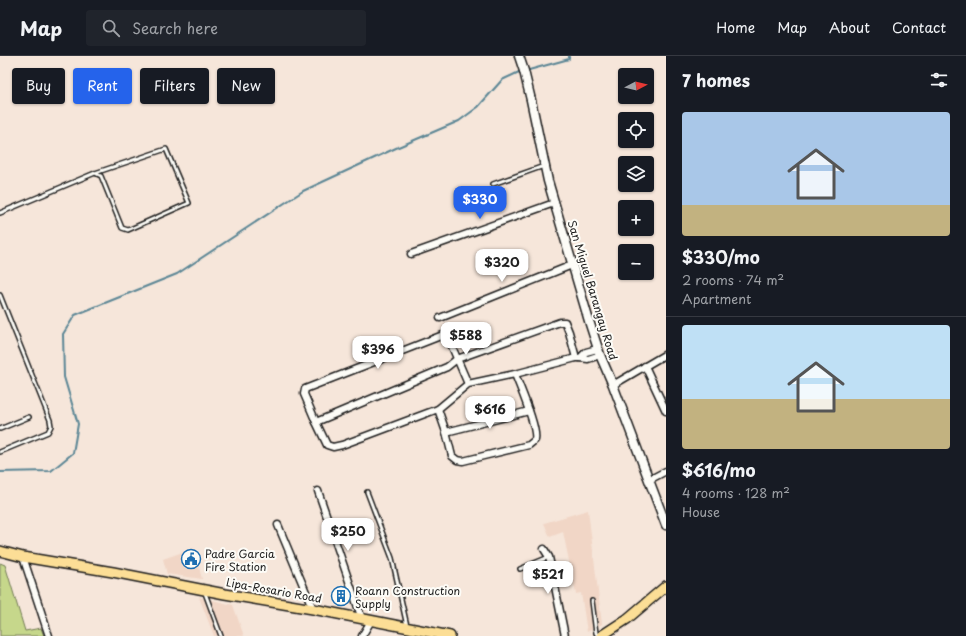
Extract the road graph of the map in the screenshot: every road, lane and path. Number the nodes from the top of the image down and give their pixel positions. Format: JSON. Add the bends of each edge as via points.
{"nodes":[{"id":1,"x":519,"y":56,"type":"edge"},
{"id":2,"x":545,"y":166,"type":"junction"},
{"id":3,"x":95,"y":173,"type":"junction"},
{"id":4,"x":493,"y":184,"type":"dead end"},
{"id":5,"x":554,"y":203,"type":"junction"},
{"id":6,"x":0,"y":213,"type":"edge"},
{"id":7,"x":411,"y":254,"type":"dead end"},
{"id":8,"x":572,"y":265,"type":"junction"},
{"id":9,"x":0,"y":295,"type":"edge"},
{"id":10,"x":440,"y":318,"type":"dead end"},
{"id":11,"x":599,"y":352,"type":"junction"},
{"id":12,"x":666,"y":354,"type":"edge"},
{"id":13,"x":578,"y":358,"type":"junction"},
{"id":14,"x":457,"y":359,"type":"junction"},
{"id":15,"x":645,"y":366,"type":"junction"},
{"id":16,"x":515,"y":374,"type":"junction"},
{"id":17,"x":468,"y":384,"type":"junction"},
{"id":18,"x":613,"y":385,"type":"junction"},
{"id":19,"x":438,"y":409,"type":"junction"},
{"id":20,"x":666,"y":410,"type":"edge"},
{"id":21,"x":529,"y":411,"type":"junction"},
{"id":22,"x":30,"y":417,"type":"dead end"},
{"id":23,"x":316,"y":422,"type":"junction"},
{"id":24,"x":0,"y":429,"type":"edge"},
{"id":25,"x":446,"y":432,"type":"junction"},
{"id":26,"x":0,"y":452,"type":"edge"},
{"id":27,"x":666,"y":471,"type":"edge"},
{"id":28,"x":649,"y":480,"type":"junction"},
{"id":29,"x":318,"y":491,"type":"dead end"},
{"id":30,"x":367,"y":492,"type":"dead end"},
{"id":31,"x":278,"y":524,"type":"dead end"},
{"id":32,"x":666,"y":525,"type":"edge"},
{"id":33,"x":544,"y":549,"type":"dead end"},
{"id":34,"x":0,"y":552,"type":"edge"},
{"id":35,"x":23,"y":557,"type":"junction"},
{"id":36,"x":549,"y":557,"type":"junction"},
{"id":37,"x":520,"y":570,"type":"dead end"},
{"id":38,"x":666,"y":586,"type":"edge"},
{"id":39,"x":204,"y":589,"type":"junction"},
{"id":40,"x":592,"y":600,"type":"dead end"},
{"id":41,"x":313,"y":609,"type":"junction"},
{"id":42,"x":367,"y":620,"type":"junction"},
{"id":43,"x":407,"y":628,"type":"junction"},
{"id":44,"x":48,"y":636,"type":"edge"},
{"id":45,"x":221,"y":636,"type":"edge"},
{"id":46,"x":362,"y":636,"type":"edge"},
{"id":47,"x":450,"y":636,"type":"edge"},
{"id":48,"x":565,"y":636,"type":"edge"},
{"id":49,"x":598,"y":636,"type":"edge"},
{"id":50,"x":601,"y":636,"type":"edge"}],
"edges":[{"from":1,"to":2,"type":"street","name":"San Miguel Barangay Road"},
{"from":2,"to":4,"type":"lane"},
{"from":2,"to":5,"type":"street","name":"San Miguel Barangay Road"},
{"from":3,"to":3,"type":"lane","via":[[100,176],[122,228],[128,230],[188,203],[166,149]]},
{"from":3,"to":6,"type":"lane"},
{"from":5,"to":7,"type":"street"},
{"from":5,"to":8,"type":"street","name":"San Miguel Barangay Road"},
{"from":8,"to":10,"type":"street"},
{"from":8,"to":11,"type":"street","name":"San Miguel Barangay Road"},
{"from":9,"to":26,"type":"lane","via":[[52,426],[48,432]]},
{"from":11,"to":13,"type":"street","via":[[588,359]]},
{"from":11,"to":18,"type":"street","name":"San Miguel Barangay Road"},
{"from":12,"to":15,"type":"street"},
{"from":13,"to":14,"type":"street","via":[[565,322],[560,322]]},
{"from":13,"to":16,"type":"street"},
{"from":14,"to":17,"type":"street"},
{"from":14,"to":23,"type":"street","via":[[447,367]]},
{"from":14,"to":23,"type":"street","via":[[447,335],[443,335],[305,389],[304,394]]},
{"from":15,"to":18,"type":"street"},
{"from":15,"to":20,"type":"street"},
{"from":16,"to":17,"type":"street"},
{"from":16,"to":21,"type":"street"},
{"from":17,"to":19,"type":"street"},
{"from":18,"to":28,"type":"street","name":"San Miguel Barangay Road"},
{"from":19,"to":23,"type":"street","via":[[333,447],[327,445]]},
{"from":19,"to":25,"type":"street"},
{"from":21,"to":25,"type":"street"},
{"from":21,"to":25,"type":"street","via":[[536,435],[535,440],[529,445],[456,460],[452,456]]},
{"from":22,"to":24,"type":"lane"},
{"from":27,"to":28,"type":"street"},
{"from":28,"to":32,"type":"street","name":"San Miguel Barangay Road"},
{"from":29,"to":42,"type":"street"},
{"from":30,"to":43,"type":"lane","via":[[392,558]]},
{"from":31,"to":41,"type":"street"},
{"from":33,"to":36,"type":"street"},
{"from":34,"to":35,"type":"main road","name":"Lipa-Rosario Road"},
{"from":35,"to":39,"type":"main road","name":"Lipa-Rosario Road"},
{"from":35,"to":44,"type":"street"},
{"from":36,"to":37,"type":"lane"},
{"from":36,"to":48,"type":"street"},
{"from":38,"to":50,"type":"main road","via":[[627,619]]},
{"from":39,"to":41,"type":"main road","name":"Lipa-Rosario Road"},
{"from":39,"to":45,"type":"lane"},
{"from":40,"to":49,"type":"lane"},
{"from":41,"to":42,"type":"main road","name":"Lipa-Rosario Road"},
{"from":42,"to":43,"type":"main road","name":"Lipa-Rosario Road"},
{"from":42,"to":46,"type":"street"},
{"from":43,"to":47,"type":"main road","name":"Lipa-Rosario Road"}]}
